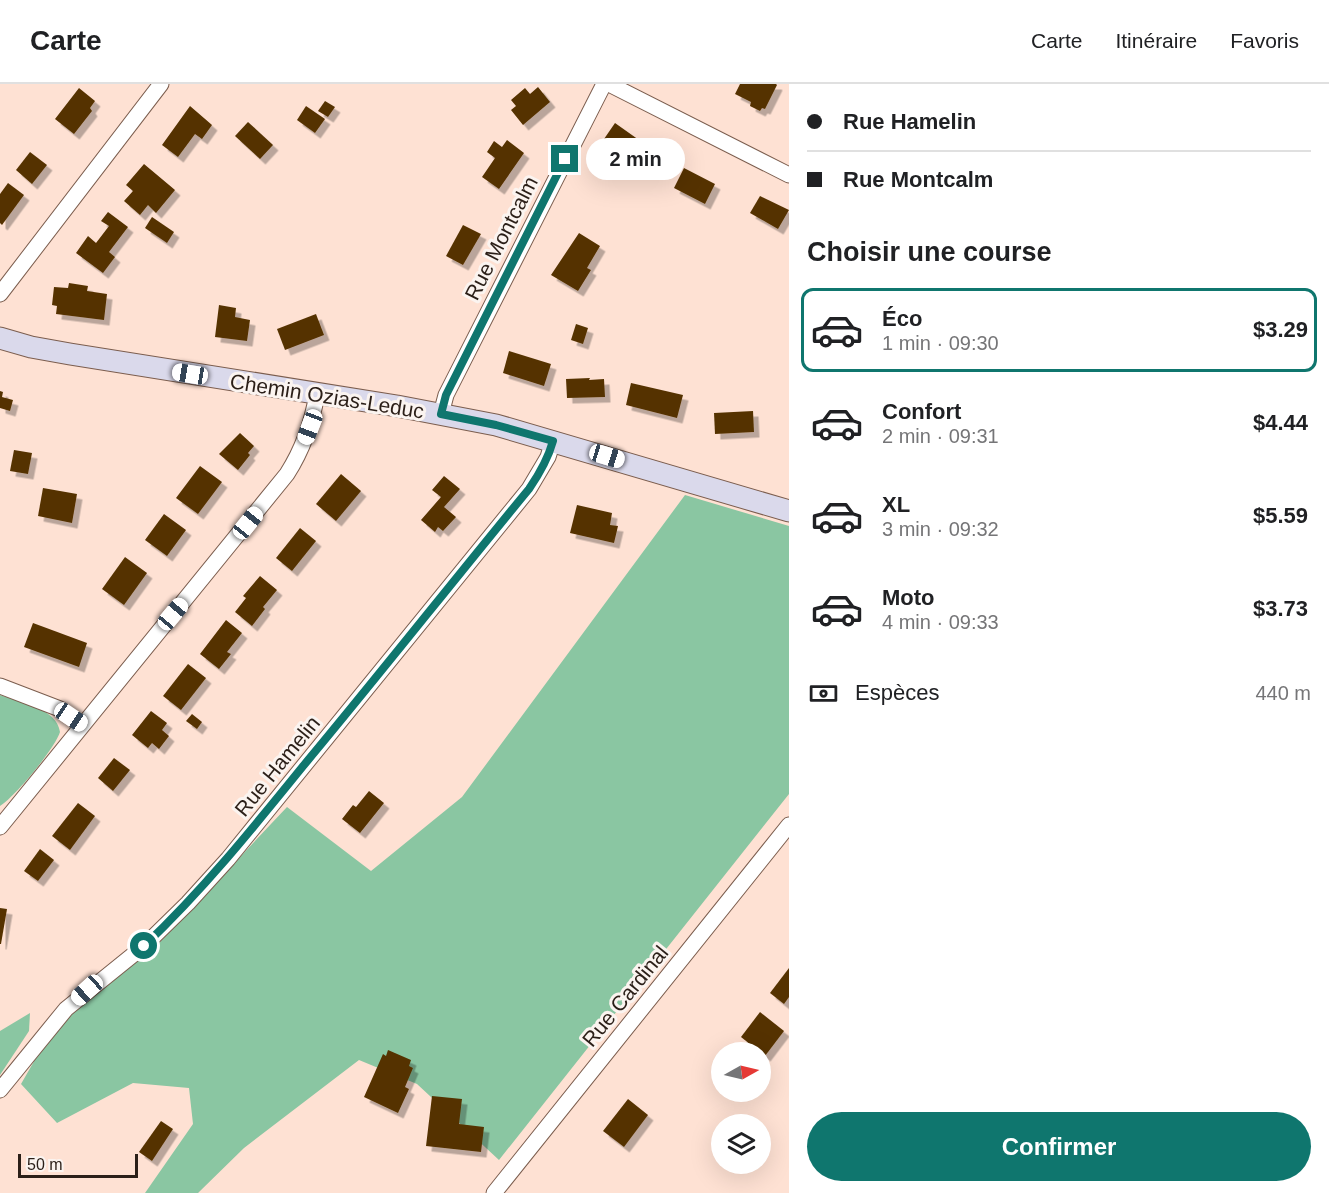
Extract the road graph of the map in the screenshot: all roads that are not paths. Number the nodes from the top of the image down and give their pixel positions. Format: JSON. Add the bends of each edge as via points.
{"nodes":[{"id":1,"x":161,"y":84,"type":"edge"},
{"id":2,"x":604,"y":84,"type":"edge"},
{"id":3,"x":609,"y":84,"type":"edge"},
{"id":4,"x":789,"y":175,"type":"edge"},
{"id":5,"x":0,"y":294,"type":"edge"},
{"id":6,"x":0,"y":338,"type":"edge"},
{"id":7,"x":317,"y":394,"type":"junction"},
{"id":8,"x":441,"y":414,"type":"junction"},
{"id":9,"x":553,"y":441,"type":"junction"},
{"id":10,"x":789,"y":511,"type":"edge"},
{"id":11,"x":0,"y":686,"type":"edge"},
{"id":12,"x":82,"y":724,"type":"junction"},
{"id":13,"x":789,"y":825,"type":"edge"},
{"id":14,"x":0,"y":827,"type":"edge"},
{"id":15,"x":0,"y":1090,"type":"edge"},
{"id":16,"x":494,"y":1193,"type":"edge"}],
"edges":[{"from":1,"to":5,"type":"street"},
{"from":2,"to":8,"type":"street","name":"Rue Montcalm","via":[[446,395]]},
{"from":3,"to":4,"type":"street"},
{"from":6,"to":7,"type":"street","name":"Chemin Ozias-Leduc","via":[[30,347]]},
{"from":7,"to":8,"type":"street","name":"Chemin Ozias-Leduc"},
{"from":7,"to":12,"type":"street","via":[[310,427],[287,474]]},
{"from":8,"to":9,"type":"street","name":"Chemin Ozias-Leduc"},
{"from":9,"to":10,"type":"street","name":"Chemin Ozias-Leduc"},
{"from":9,"to":15,"type":"street","name":"Rue Hamelin","via":[[529,489],[228,859],[144,946],[66,1009]]},
{"from":11,"to":12,"type":"street","via":[[60,709]]},
{"from":12,"to":14,"type":"street"},
{"from":13,"to":16,"type":"street","name":"Rue Cardinal"}]}
